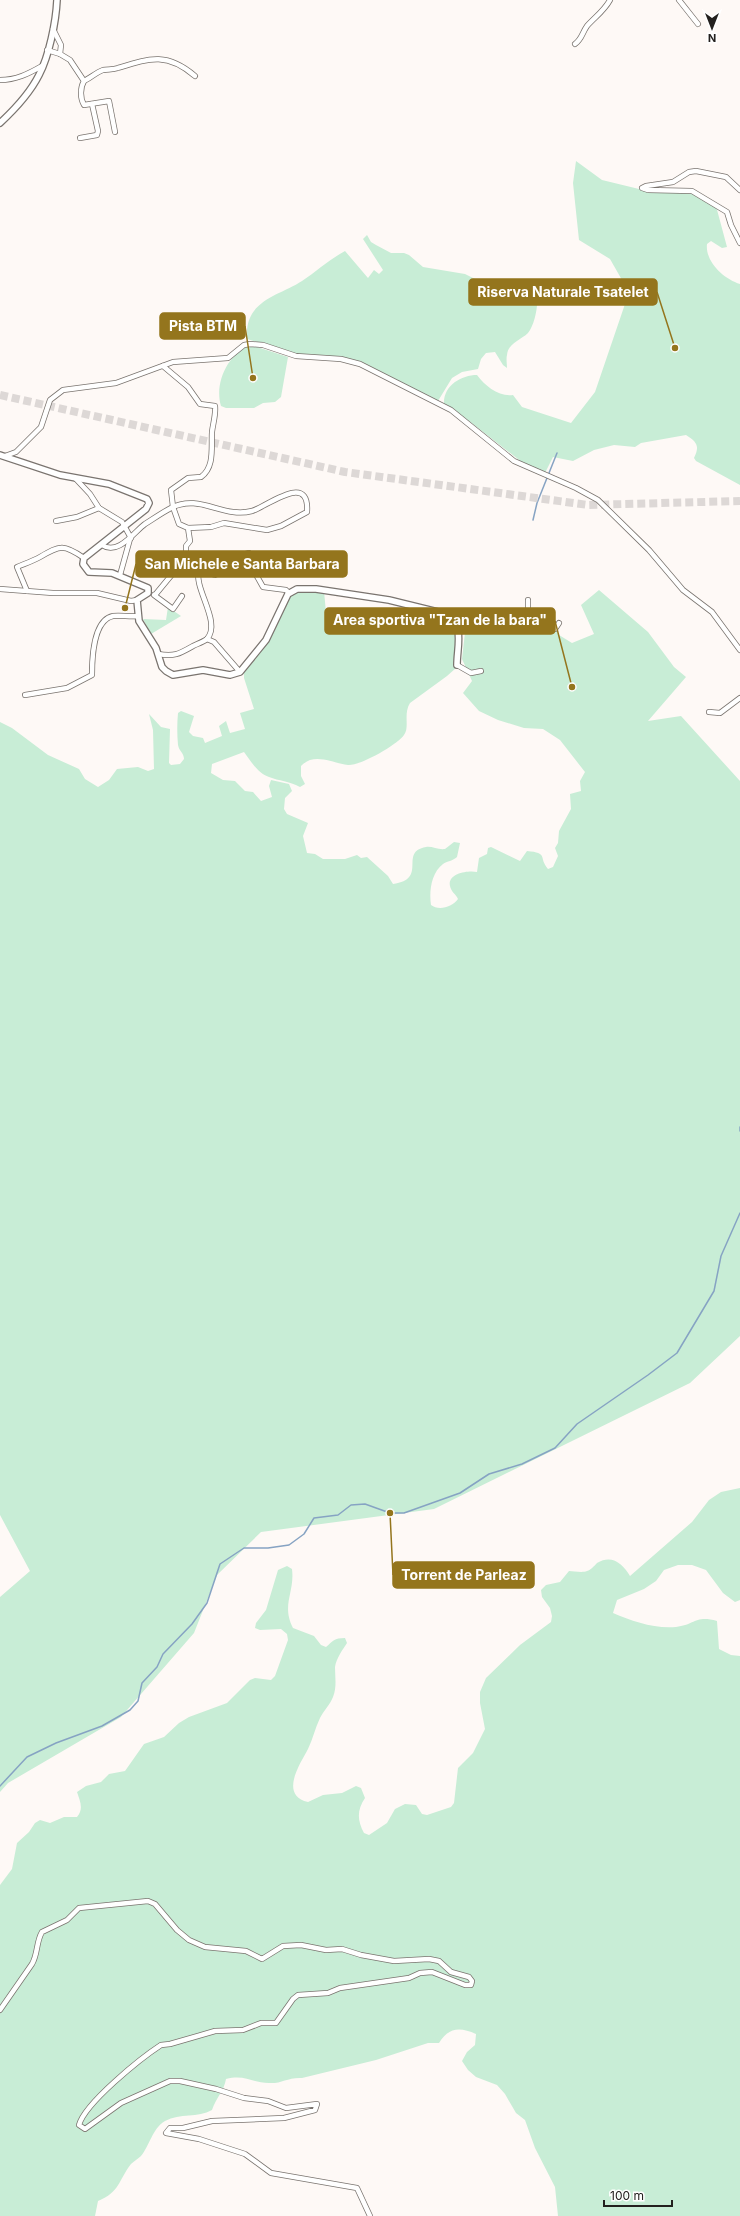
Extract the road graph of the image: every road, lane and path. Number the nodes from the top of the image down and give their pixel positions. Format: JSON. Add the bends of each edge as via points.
{"nodes":[{"id":1,"x":57,"y":0,"type":"edge"},
{"id":2,"x":610,"y":0,"type":"edge"},
{"id":3,"x":679,"y":0,"type":"edge"},
{"id":4,"x":698,"y":24,"type":"dead end"},
{"id":5,"x":53,"y":30,"type":"junction"},
{"id":6,"x":575,"y":44,"type":"dead end"},
{"id":7,"x":47,"y":50,"type":"junction"},
{"id":8,"x":60,"y":54,"type":"junction"},
{"id":9,"x":42,"y":66,"type":"junction"},
{"id":10,"x":195,"y":76,"type":"dead end"},
{"id":11,"x":0,"y":80,"type":"edge"},
{"id":12,"x":84,"y":81,"type":"junction"},
{"id":13,"x":92,"y":104,"type":"junction"},
{"id":14,"x":0,"y":123,"type":"edge"},
{"id":15,"x":115,"y":132,"type":"dead end"},
{"id":16,"x":80,"y":138,"type":"dead end"},
{"id":17,"x":740,"y":190,"type":"edge"},
{"id":18,"x":740,"y":243,"type":"edge"},
{"id":19,"x":163,"y":366,"type":"junction"},
{"id":20,"x":2,"y":456,"type":"edge"},
{"id":21,"x":75,"y":478,"type":"junction"},
{"id":22,"x":173,"y":507,"type":"junction"},
{"id":23,"x":99,"y":508,"type":"junction"},
{"id":24,"x":56,"y":522,"type":"dead end"},
{"id":25,"x":125,"y":527,"type":"junction"},
{"id":26,"x":188,"y":528,"type":"junction"},
{"id":27,"x":131,"y":538,"type":"junction"},
{"id":28,"x":102,"y":545,"type":"junction"},
{"id":29,"x":186,"y":555,"type":"junction"},
{"id":30,"x":84,"y":558,"type":"junction"},
{"id":31,"x":199,"y":570,"type":"junction"},
{"id":32,"x":120,"y":575,"type":"junction"},
{"id":33,"x":0,"y":589,"type":"edge"},
{"id":34,"x":28,"y":591,"type":"junction"},
{"id":35,"x":148,"y":593,"type":"junction"},
{"id":36,"x":289,"y":593,"type":"junction"},
{"id":37,"x":155,"y":595,"type":"junction"},
{"id":38,"x":182,"y":596,"type":"dead end"},
{"id":39,"x":137,"y":600,"type":"junction"},
{"id":40,"x":528,"y":600,"type":"dead end"},
{"id":41,"x":138,"y":616,"type":"junction"},
{"id":42,"x":528,"y":618,"type":"junction"},
{"id":43,"x":559,"y":623,"type":"dead end"},
{"id":44,"x":460,"y":632,"type":"junction"},
{"id":45,"x":207,"y":639,"type":"junction"},
{"id":46,"x":740,"y":650,"type":"edge"},
{"id":47,"x":158,"y":654,"type":"junction"},
{"id":48,"x":458,"y":665,"type":"joint"},
{"id":49,"x":481,"y":671,"type":"dead end"},
{"id":50,"x":240,"y":672,"type":"junction"},
{"id":51,"x":25,"y":695,"type":"dead end"},
{"id":52,"x":740,"y":698,"type":"edge"},
{"id":53,"x":709,"y":712,"type":"dead end"},
{"id":54,"x":0,"y":2010,"type":"edge"},
{"id":55,"x":370,"y":2216,"type":"edge"}],
"edges":[{"from":1,"to":5,"type":"street"},
{"from":2,"to":6,"type":"street"},
{"from":3,"to":4,"type":"street"},
{"from":5,"to":7,"type":"street"},
{"from":5,"to":8,"type":"street","via":[[60,45]]},
{"from":7,"to":8,"type":"street"},
{"from":7,"to":9,"type":"street"},
{"from":8,"to":12,"type":"street","via":[[70,60]]},
{"from":9,"to":11,"type":"street","via":[[26,75]]},
{"from":9,"to":14,"type":"street","via":[[39,75]]},
{"from":10,"to":12,"type":"street","via":[[182,65],[158,58],[143,59],[115,69],[102,70]]},
{"from":12,"to":13,"type":"street","via":[[81,86],[81,101],[84,105]]},
{"from":13,"to":15,"type":"street","via":[[109,101]]},
{"from":13,"to":16,"type":"street","via":[[97,135]]},
{"from":17,"to":18,"type":"street","via":[[726,177],[696,171],[689,172],[673,182],[642,188],[692,191],[727,212]]},
{"from":19,"to":20,"type":"street","via":[[116,382],[63,390],[50,400],[44,421],[36,433],[16,452]]},
{"from":19,"to":22,"type":"street","via":[[188,387],[200,404],[215,406],[212,457],[208,469],[201,477],[188,478],[174,486],[171,490]]},
{"from":19,"to":46,"type":"street","via":[[173,362],[228,358],[244,345],[250,344],[263,345],[296,356],[341,359],[360,364],[451,410],[514,461],[598,500],[649,550],[683,590],[712,612]]},
{"from":20,"to":21,"type":"street","via":[[47,472]]},
{"from":21,"to":23,"type":"street"},
{"from":21,"to":25,"type":"street","via":[[109,484],[147,499],[148,507]]},
{"from":22,"to":26,"type":"street","via":[[179,524]]},
{"from":22,"to":26,"type":"street","via":[[202,503],[226,511],[245,512],[253,511],[294,492],[302,494],[306,501],[307,512],[275,529],[224,523],[211,528]]},
{"from":22,"to":27,"type":"street","via":[[146,524]]},
{"from":23,"to":24,"type":"street"},
{"from":23,"to":25,"type":"street","via":[[119,519]]},
{"from":25,"to":27,"type":"street"},
{"from":25,"to":28,"type":"street"},
{"from":26,"to":29,"type":"street","via":[[190,541],[186,546]]},
{"from":27,"to":28,"type":"street","via":[[114,547]]},
{"from":27,"to":32,"type":"street"},
{"from":28,"to":30,"type":"street"},
{"from":29,"to":31,"type":"street"},
{"from":29,"to":37,"type":"street","via":[[179,560],[174,572]]},
{"from":30,"to":32,"type":"street","via":[[84,567],[89,572]]},
{"from":30,"to":34,"type":"street","via":[[66,547],[57,547],[17,567]]},
{"from":31,"to":36,"type":"street","via":[[216,575],[231,560],[248,553],[254,559],[254,571],[263,587],[286,590]]},
{"from":31,"to":45,"type":"street","via":[[198,580],[210,621]]},
{"from":32,"to":35,"type":"street","via":[[148,588]]},
{"from":33,"to":34,"type":"street"},
{"from":34,"to":39,"type":"street","via":[[97,593],[131,601]]},
{"from":35,"to":37,"type":"street"},
{"from":35,"to":39,"type":"street"},
{"from":36,"to":44,"type":"street","via":[[297,589],[316,589],[389,600],[438,611],[453,618]]},
{"from":36,"to":50,"type":"street","via":[[266,640]]},
{"from":37,"to":38,"type":"street","via":[[173,609]]},
{"from":39,"to":41,"type":"street"},
{"from":40,"to":42,"type":"street"},
{"from":41,"to":47,"type":"street"},
{"from":41,"to":51,"type":"street","via":[[113,616],[104,623],[95,638],[92,675],[67,688]]},
{"from":42,"to":43,"type":"street","via":[[541,626],[554,629]]},
{"from":42,"to":44,"type":"street","via":[[489,616]]},
{"from":44,"to":48,"type":"street"},
{"from":45,"to":47,"type":"street","via":[[175,655]]},
{"from":45,"to":50,"type":"street","via":[[214,642]]},
{"from":47,"to":50,"type":"street","via":[[162,667],[173,675],[203,670],[230,675]]},
{"from":48,"to":49,"type":"street","via":[[471,673]]},
{"from":52,"to":53,"type":"street","via":[[720,713]]},
{"from":54,"to":55,"type":"street","via":[[32,1964],[42,1932],[67,1920],[79,1908],[136,1901],[155,1904],[177,1930],[189,1940],[205,1947],[246,1951],[262,1959],[290,1944],[326,1950],[342,1948],[361,1955],[394,1961],[439,1961],[451,1972],[469,1977],[471,1985],[465,1985],[432,1972],[420,1973],[409,1978],[340,1988],[328,1993],[298,1995],[276,2023],[261,2023],[242,2030],[224,2029],[161,2045],[97,2099],[78,2125],[81,2128],[90,2127],[121,2103],[170,2082],[216,2089],[286,2108],[317,2104],[315,2110],[284,2118],[212,2121],[183,2128],[170,2128],[166,2133],[199,2139],[245,2154],[271,2173],[357,2188]]}]}
